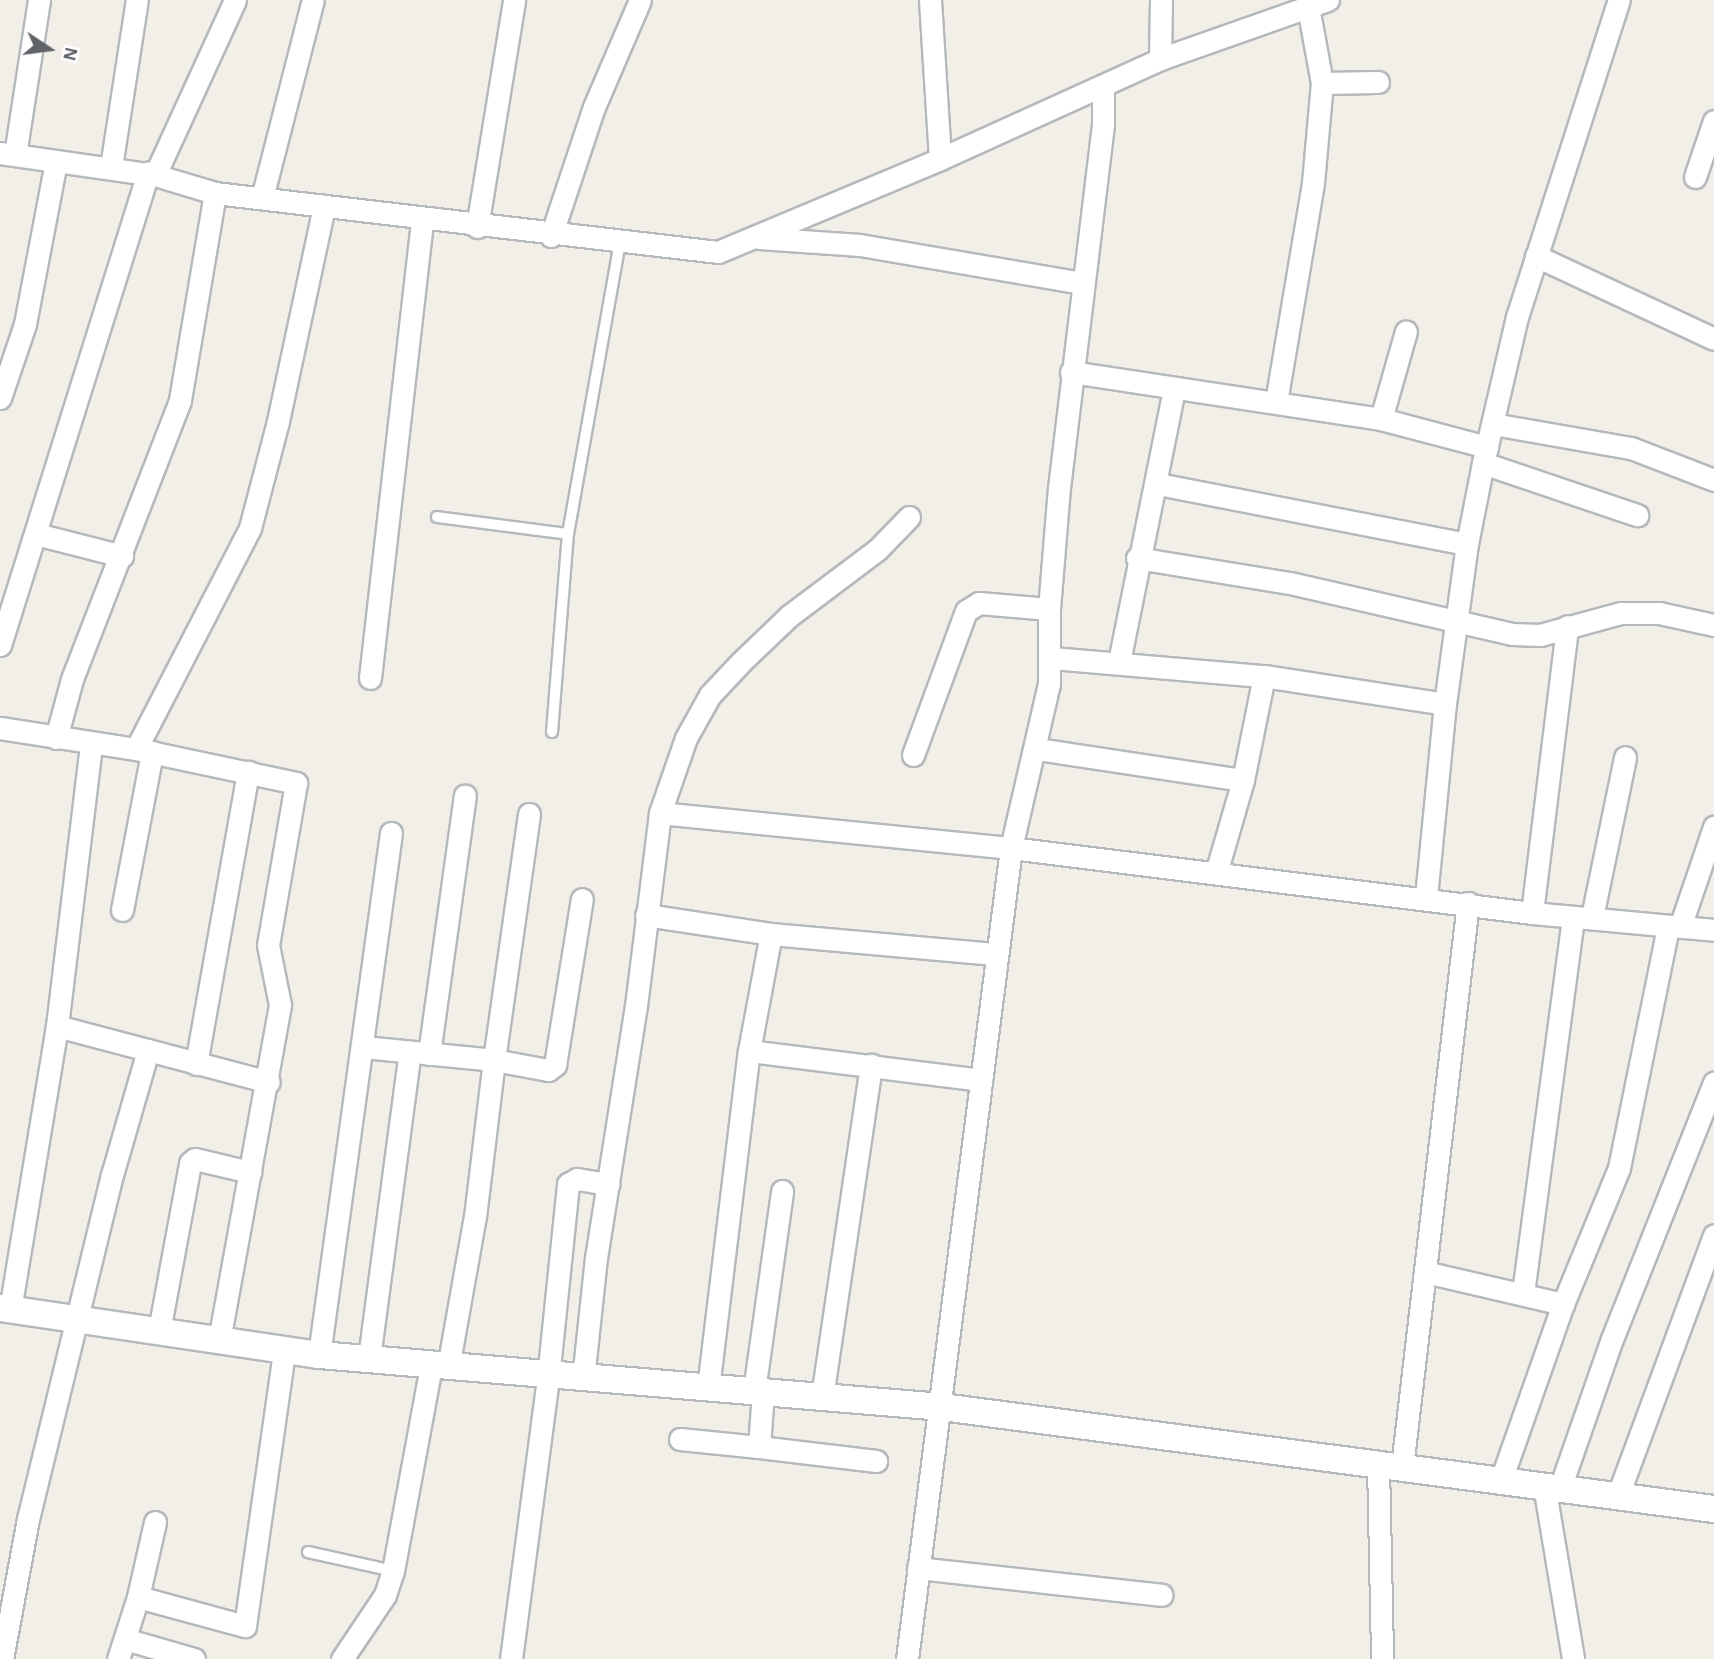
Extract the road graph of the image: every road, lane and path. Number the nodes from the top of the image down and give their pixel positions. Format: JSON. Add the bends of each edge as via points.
{"nodes":[{"id":1,"x":39,"y":0,"type":"edge"},
{"id":2,"x":137,"y":0,"type":"edge"},
{"id":3,"x":235,"y":0,"type":"edge"},
{"id":4,"x":313,"y":0,"type":"edge"},
{"id":5,"x":514,"y":0,"type":"edge"},
{"id":6,"x":640,"y":0,"type":"edge"},
{"id":7,"x":930,"y":0,"type":"edge"},
{"id":8,"x":1161,"y":0,"type":"edge"},
{"id":9,"x":1619,"y":0,"type":"edge"},
{"id":10,"x":1305,"y":5,"type":"edge"},
{"id":11,"x":1160,"y":59,"type":"junction"},
{"id":12,"x":1378,"y":82,"type":"dead end"},
{"id":13,"x":1322,"y":83,"type":"junction"},
{"id":14,"x":1103,"y":87,"type":"junction"},
{"id":15,"x":1714,"y":121,"type":"edge"},
{"id":16,"x":8,"y":154,"type":"edge"},
{"id":17,"x":940,"y":159,"type":"junction"},
{"id":18,"x":56,"y":162,"type":"junction"},
{"id":19,"x":111,"y":167,"type":"junction"},
{"id":20,"x":151,"y":174,"type":"junction"},
{"id":21,"x":1695,"y":177,"type":"dead end"},
{"id":22,"x":215,"y":193,"type":"junction"},
{"id":23,"x":262,"y":198,"type":"junction"},
{"id":24,"x":324,"y":206,"type":"junction"},
{"id":25,"x":422,"y":220,"type":"junction"},
{"id":26,"x":477,"y":227,"type":"junction"},
{"id":27,"x":551,"y":236,"type":"junction"},
{"id":28,"x":753,"y":238,"type":"junction"},
{"id":29,"x":620,"y":243,"type":"junction"},
{"id":30,"x":1536,"y":256,"type":"junction"},
{"id":31,"x":1083,"y":283,"type":"junction"},
{"id":32,"x":1406,"y":331,"type":"dead end"},
{"id":33,"x":1714,"y":339,"type":"edge"},
{"id":34,"x":1071,"y":372,"type":"junction"},
{"id":35,"x":1174,"y":388,"type":"junction"},
{"id":36,"x":0,"y":398,"type":"edge"},
{"id":37,"x":1276,"y":402,"type":"junction"},
{"id":38,"x":1381,"y":419,"type":"junction"},
{"id":39,"x":1493,"y":424,"type":"junction"},
{"id":40,"x":1485,"y":455,"type":"junction"},
{"id":41,"x":1714,"y":480,"type":"edge"},
{"id":42,"x":1158,"y":484,"type":"junction"},
{"id":43,"x":1637,"y":515,"type":"dead end"},
{"id":44,"x":437,"y":517,"type":"dead end"},
{"id":45,"x":909,"y":517,"type":"dead end"},
{"id":46,"x":36,"y":534,"type":"junction"},
{"id":47,"x":568,"y":534,"type":"junction"},
{"id":48,"x":1467,"y":544,"type":"junction"},
{"id":49,"x":122,"y":556,"type":"junction"},
{"id":50,"x":1136,"y":558,"type":"junction"},
{"id":51,"x":1049,"y":609,"type":"junction"},
{"id":52,"x":1457,"y":620,"type":"junction"},
{"id":53,"x":1714,"y":625,"type":"edge"},
{"id":54,"x":1567,"y":626,"type":"junction"},
{"id":55,"x":0,"y":645,"type":"edge"},
{"id":56,"x":1052,"y":658,"type":"junction"},
{"id":57,"x":1119,"y":662,"type":"junction"},
{"id":58,"x":1264,"y":676,"type":"junction"},
{"id":59,"x":370,"y":677,"type":"dead end"},
{"id":60,"x":1445,"y":704,"type":"junction"},
{"id":61,"x":0,"y":728,"type":"edge"},
{"id":62,"x":552,"y":732,"type":"dead end"},
{"id":63,"x":56,"y":737,"type":"junction"},
{"id":64,"x":91,"y":744,"type":"junction"},
{"id":65,"x":1037,"y":749,"type":"junction"},
{"id":66,"x":144,"y":751,"type":"junction"},
{"id":67,"x":913,"y":755,"type":"dead end"},
{"id":68,"x":1625,"y":757,"type":"dead end"},
{"id":69,"x":248,"y":772,"type":"junction"},
{"id":70,"x":1243,"y":780,"type":"junction"},
{"id":71,"x":466,"y":795,"type":"dead end"},
{"id":72,"x":660,"y":813,"type":"junction"},
{"id":73,"x":529,"y":814,"type":"dead end"},
{"id":74,"x":1714,"y":827,"type":"edge"},
{"id":75,"x":391,"y":833,"type":"dead end"},
{"id":76,"x":1012,"y":848,"type":"junction"},
{"id":77,"x":1216,"y":873,"type":"junction"},
{"id":78,"x":1426,"y":897,"type":"junction"},
{"id":79,"x":582,"y":899,"type":"dead end"},
{"id":80,"x":1468,"y":903,"type":"junction"},
{"id":81,"x":122,"y":910,"type":"dead end"},
{"id":82,"x":1532,"y":913,"type":"junction"},
{"id":83,"x":646,"y":915,"type":"junction"},
{"id":84,"x":1583,"y":917,"type":"junction"},
{"id":85,"x":1674,"y":927,"type":"junction"},
{"id":86,"x":1714,"y":930,"type":"edge"},
{"id":87,"x":771,"y":934,"type":"junction"},
{"id":88,"x":998,"y":954,"type":"junction"},
{"id":89,"x":57,"y":1026,"type":"junction"},
{"id":90,"x":363,"y":1047,"type":"junction"},
{"id":91,"x":148,"y":1049,"type":"junction"},
{"id":92,"x":749,"y":1051,"type":"junction"},
{"id":93,"x":420,"y":1053,"type":"junction"},
{"id":94,"x":494,"y":1060,"type":"junction"},
{"id":95,"x":196,"y":1064,"type":"junction"},
{"id":96,"x":872,"y":1065,"type":"junction"},
{"id":97,"x":981,"y":1080,"type":"junction"},
{"id":98,"x":269,"y":1082,"type":"junction"},
{"id":99,"x":1714,"y":1083,"type":"edge"},
{"id":100,"x":250,"y":1172,"type":"junction"},
{"id":101,"x":609,"y":1184,"type":"junction"},
{"id":102,"x":782,"y":1191,"type":"dead end"},
{"id":103,"x":1714,"y":1235,"type":"edge"},
{"id":104,"x":1426,"y":1272,"type":"junction"},
{"id":105,"x":1523,"y":1293,"type":"junction"},
{"id":106,"x":1563,"y":1304,"type":"junction"},
{"id":107,"x":5,"y":1309,"type":"edge"},
{"id":108,"x":78,"y":1318,"type":"junction"},
{"id":109,"x":159,"y":1331,"type":"junction"},
{"id":110,"x":219,"y":1341,"type":"junction"},
{"id":111,"x":284,"y":1351,"type":"junction"},
{"id":112,"x":319,"y":1355,"type":"junction"},
{"id":113,"x":369,"y":1358,"type":"junction"},
{"id":114,"x":440,"y":1366,"type":"junction"},
{"id":115,"x":548,"y":1378,"type":"junction"},
{"id":116,"x":583,"y":1379,"type":"junction"},
{"id":117,"x":708,"y":1388,"type":"junction"},
{"id":118,"x":758,"y":1392,"type":"junction"},
{"id":119,"x":822,"y":1397,"type":"junction"},
{"id":120,"x":942,"y":1407,"type":"junction"},
{"id":121,"x":680,"y":1438,"type":"dead end"},
{"id":122,"x":759,"y":1447,"type":"junction"},
{"id":123,"x":876,"y":1461,"type":"dead end"},
{"id":124,"x":1390,"y":1465,"type":"junction"},
{"id":125,"x":1501,"y":1480,"type":"junction"},
{"id":126,"x":1552,"y":1486,"type":"junction"},
{"id":127,"x":1618,"y":1495,"type":"junction"},
{"id":128,"x":1714,"y":1509,"type":"edge"},
{"id":129,"x":155,"y":1522,"type":"dead end"},
{"id":130,"x":308,"y":1552,"type":"dead end"},
{"id":131,"x":918,"y":1568,"type":"junction"},
{"id":132,"x":393,"y":1572,"type":"junction"},
{"id":133,"x":1162,"y":1595,"type":"dead end"},
{"id":134,"x":138,"y":1597,"type":"junction"},
{"id":135,"x":122,"y":1649,"type":"edge"},
{"id":136,"x":2,"y":1659,"type":"edge"},
{"id":137,"x":194,"y":1659,"type":"edge"},
{"id":138,"x":342,"y":1659,"type":"edge"},
{"id":139,"x":511,"y":1659,"type":"edge"},
{"id":140,"x":907,"y":1659,"type":"edge"},
{"id":141,"x":1382,"y":1659,"type":"edge"},
{"id":142,"x":1573,"y":1659,"type":"edge"}],
"edges":[{"from":1,"to":16,"type":"street"},
{"from":2,"to":19,"type":"street"},
{"from":3,"to":20,"type":"street"},
{"from":4,"to":23,"type":"street"},
{"from":5,"to":26,"type":"street"},
{"from":6,"to":27,"type":"street","via":[[594,107]]},
{"from":7,"to":17,"type":"street"},
{"from":8,"to":11,"type":"street"},
{"from":9,"to":30,"type":"street"},
{"from":10,"to":11,"type":"street"},
{"from":10,"to":13,"type":"street"},
{"from":11,"to":14,"type":"street"},
{"from":12,"to":13,"type":"street"},
{"from":13,"to":37,"type":"street","via":[[1313,183]]},
{"from":14,"to":17,"type":"street"},
{"from":14,"to":31,"type":"street","via":[[1104,124]]},
{"from":15,"to":21,"type":"street"},
{"from":16,"to":18,"type":"street"},
{"from":17,"to":28,"type":"street"},
{"from":18,"to":19,"type":"street"},
{"from":18,"to":36,"type":"street","via":[[25,324]]},
{"from":19,"to":20,"type":"street"},
{"from":20,"to":22,"type":"street"},
{"from":20,"to":46,"type":"street"},
{"from":22,"to":23,"type":"street"},
{"from":22,"to":49,"type":"street","via":[[180,400]]},
{"from":23,"to":24,"type":"street"},
{"from":24,"to":25,"type":"street"},
{"from":24,"to":66,"type":"street","via":[[284,396],[250,527],[237,560],[187,642]]},
{"from":25,"to":26,"type":"street"},
{"from":25,"to":59,"type":"street"},
{"from":26,"to":27,"type":"street"},
{"from":27,"to":29,"type":"street"},
{"from":28,"to":29,"type":"street","via":[[718,251]]},
{"from":28,"to":31,"type":"street","via":[[860,245]]},
{"from":29,"to":47,"type":"lane"},
{"from":30,"to":33,"type":"street"},
{"from":30,"to":39,"type":"street"},
{"from":31,"to":34,"type":"street"},
{"from":32,"to":38,"type":"street"},
{"from":34,"to":35,"type":"street"},
{"from":34,"to":51,"type":"street"},
{"from":35,"to":37,"type":"street"},
{"from":35,"to":42,"type":"street"},
{"from":37,"to":38,"type":"street"},
{"from":38,"to":40,"type":"street"},
{"from":39,"to":40,"type":"street"},
{"from":39,"to":41,"type":"street","via":[[1631,447]]},
{"from":40,"to":43,"type":"street"},
{"from":40,"to":48,"type":"street"},
{"from":42,"to":48,"type":"street"},
{"from":42,"to":50,"type":"street"},
{"from":44,"to":47,"type":"lane"},
{"from":45,"to":72,"type":"street","via":[[877,550],[789,616],[710,695],[686,738]]},
{"from":46,"to":49,"type":"street"},
{"from":46,"to":55,"type":"street"},
{"from":47,"to":62,"type":"lane"},
{"from":48,"to":52,"type":"street"},
{"from":49,"to":63,"type":"street","via":[[72,679]]},
{"from":50,"to":52,"type":"street","via":[[1290,583]]},
{"from":50,"to":57,"type":"street"},
{"from":51,"to":56,"type":"street"},
{"from":51,"to":67,"type":"street","via":[[979,603],[966,611]]},
{"from":52,"to":54,"type":"street","via":[[1512,634],[1540,635]]},
{"from":52,"to":60,"type":"street"},
{"from":53,"to":54,"type":"street","via":[[1684,616],[1621,613]]},
{"from":54,"to":82,"type":"street"},
{"from":56,"to":57,"type":"street"},
{"from":56,"to":65,"type":"street"},
{"from":57,"to":58,"type":"street"},
{"from":58,"to":60,"type":"street"},
{"from":58,"to":70,"type":"street"},
{"from":60,"to":78,"type":"street"},
{"from":61,"to":63,"type":"street"},
{"from":63,"to":64,"type":"street"},
{"from":64,"to":66,"type":"street"},
{"from":64,"to":89,"type":"street"},
{"from":65,"to":70,"type":"street"},
{"from":65,"to":76,"type":"street"},
{"from":66,"to":69,"type":"street"},
{"from":66,"to":81,"type":"street"},
{"from":68,"to":84,"type":"street"},
{"from":69,"to":95,"type":"street"},
{"from":69,"to":98,"type":"street","via":[[296,783],[268,945],[280,1005]]},
{"from":70,"to":77,"type":"street"},
{"from":71,"to":93,"type":"street"},
{"from":72,"to":76,"type":"street"},
{"from":72,"to":83,"type":"street"},
{"from":73,"to":94,"type":"street"},
{"from":74,"to":85,"type":"street"},
{"from":75,"to":90,"type":"street"},
{"from":76,"to":77,"type":"street"},
{"from":76,"to":88,"type":"street"},
{"from":77,"to":78,"type":"street"},
{"from":78,"to":80,"type":"street"},
{"from":79,"to":94,"type":"street","via":[[555,1065],[548,1070]]},
{"from":80,"to":82,"type":"street"},
{"from":80,"to":104,"type":"street"},
{"from":82,"to":84,"type":"street"},
{"from":83,"to":87,"type":"street"},
{"from":83,"to":101,"type":"street"},
{"from":84,"to":85,"type":"street"},
{"from":84,"to":105,"type":"street"},
{"from":85,"to":86,"type":"street"},
{"from":85,"to":106,"type":"street","via":[[1619,1168]]},
{"from":87,"to":88,"type":"street"},
{"from":87,"to":92,"type":"street"},
{"from":88,"to":97,"type":"street"},
{"from":89,"to":91,"type":"street"},
{"from":89,"to":107,"type":"street"},
{"from":90,"to":93,"type":"street"},
{"from":90,"to":112,"type":"street"},
{"from":91,"to":95,"type":"street"},
{"from":91,"to":108,"type":"street"},
{"from":92,"to":96,"type":"street"},
{"from":92,"to":117,"type":"street"},
{"from":93,"to":94,"type":"street"},
{"from":93,"to":113,"type":"street"},
{"from":94,"to":114,"type":"street","via":[[475,1216]]},
{"from":95,"to":98,"type":"street"},
{"from":96,"to":97,"type":"street"},
{"from":96,"to":119,"type":"street"},
{"from":97,"to":120,"type":"street"},
{"from":98,"to":100,"type":"street"},
{"from":99,"to":126,"type":"street"},
{"from":100,"to":109,"type":"street","via":[[195,1159],[190,1163]]},
{"from":100,"to":110,"type":"street"},
{"from":101,"to":115,"type":"street","via":[[577,1179],[568,1184]]},
{"from":101,"to":116,"type":"street"},
{"from":102,"to":118,"type":"street"},
{"from":103,"to":127,"type":"street"},
{"from":104,"to":105,"type":"street"},
{"from":104,"to":124,"type":"street"},
{"from":105,"to":106,"type":"street"},
{"from":106,"to":125,"type":"street"},
{"from":107,"to":108,"type":"street"},
{"from":108,"to":109,"type":"street"},
{"from":108,"to":136,"type":"street","via":[[28,1519]]},
{"from":109,"to":110,"type":"street"},
{"from":110,"to":111,"type":"street"},
{"from":111,"to":112,"type":"street"},
{"from":111,"to":134,"type":"street","via":[[245,1626]]},
{"from":112,"to":113,"type":"street"},
{"from":113,"to":114,"type":"street"},
{"from":114,"to":115,"type":"street"},
{"from":114,"to":132,"type":"street"},
{"from":115,"to":116,"type":"street"},
{"from":115,"to":139,"type":"street"},
{"from":116,"to":117,"type":"street"},
{"from":117,"to":118,"type":"street"},
{"from":118,"to":119,"type":"street"},
{"from":118,"to":122,"type":"street"},
{"from":119,"to":120,"type":"street"},
{"from":120,"to":124,"type":"street"},
{"from":120,"to":131,"type":"street"},
{"from":121,"to":122,"type":"street"},
{"from":122,"to":123,"type":"street"},
{"from":124,"to":125,"type":"street"},
{"from":124,"to":141,"type":"street"},
{"from":125,"to":126,"type":"street"},
{"from":126,"to":127,"type":"street"},
{"from":126,"to":142,"type":"street"},
{"from":127,"to":128,"type":"street"},
{"from":129,"to":134,"type":"street"},
{"from":130,"to":132,"type":"lane"},
{"from":131,"to":133,"type":"street"},
{"from":131,"to":140,"type":"street"},
{"from":132,"to":138,"type":"street","via":[[385,1595]]},
{"from":134,"to":135,"type":"street"},
{"from":135,"to":137,"type":"street"}]}
